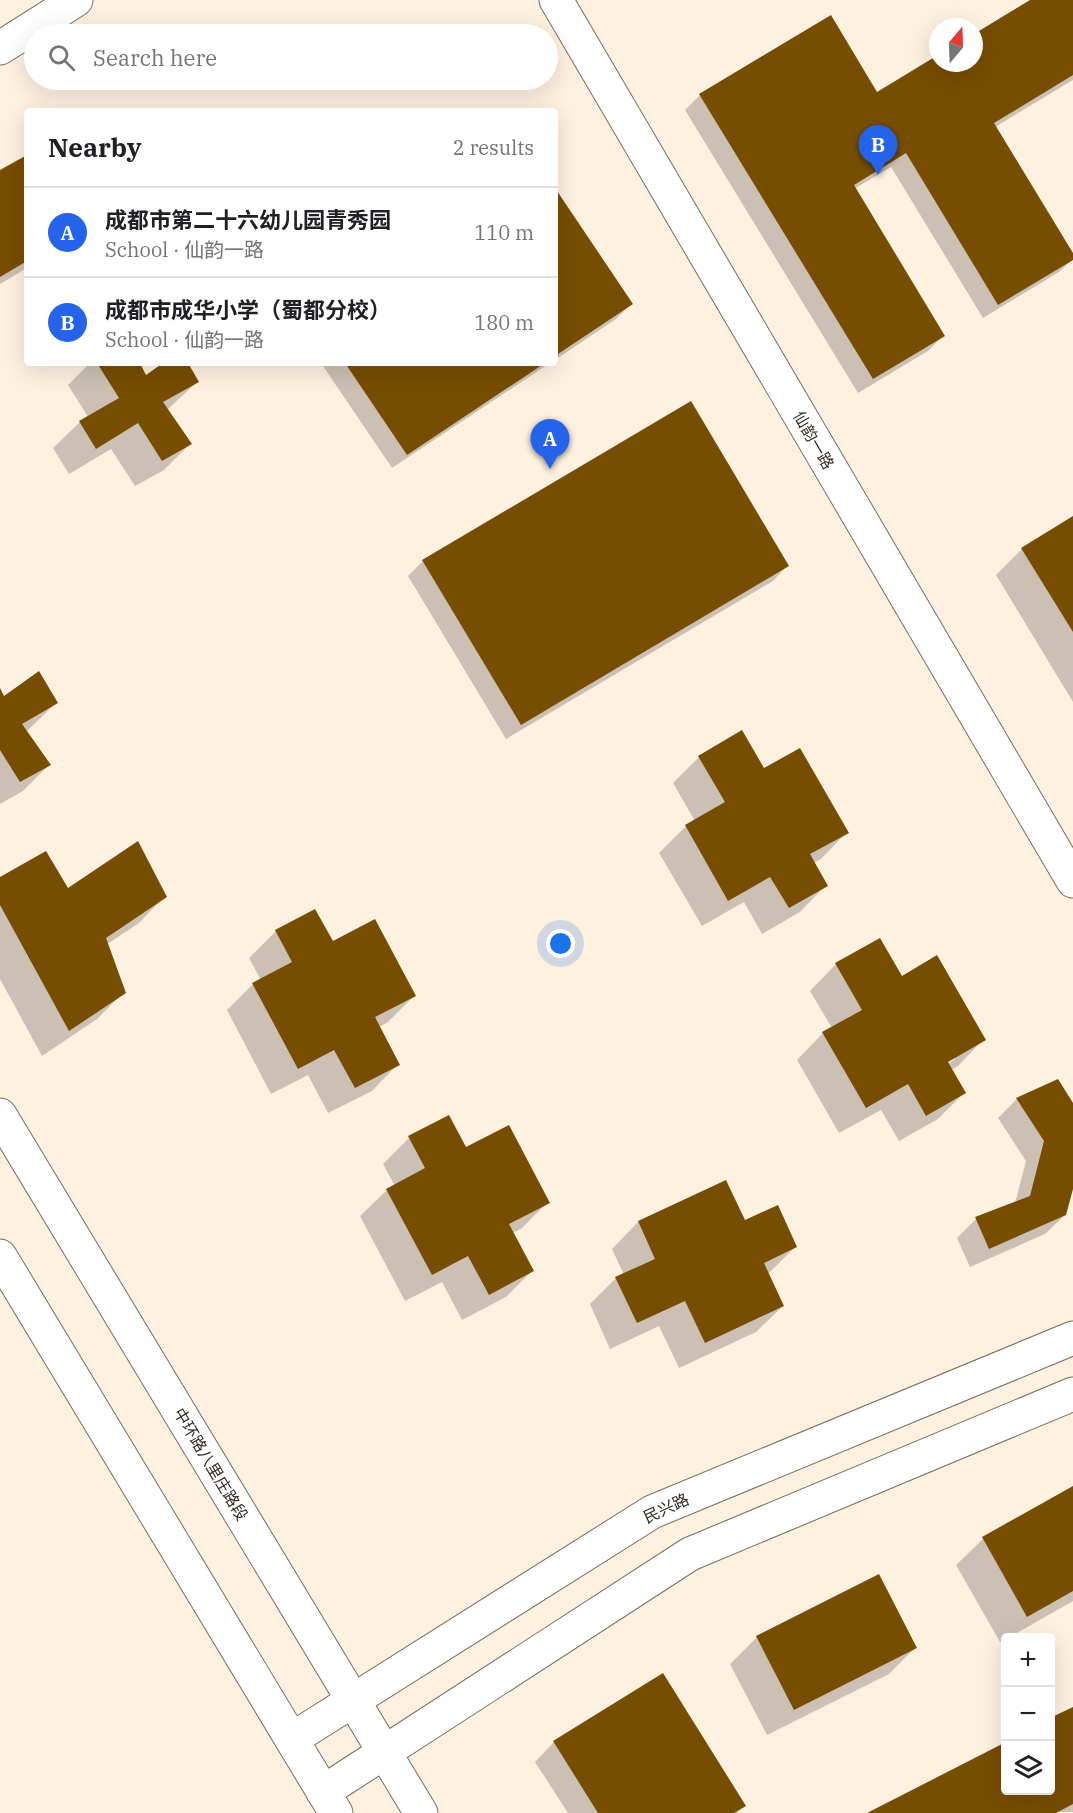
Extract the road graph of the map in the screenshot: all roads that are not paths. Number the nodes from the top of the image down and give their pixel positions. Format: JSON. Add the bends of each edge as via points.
{"nodes":[{"id":1,"x":76,"y":0,"type":"edge"},
{"id":2,"x":556,"y":0,"type":"edge"},
{"id":3,"x":38,"y":24,"type":"edge"},
{"id":4,"x":24,"y":33,"type":"edge"},
{"id":5,"x":0,"y":48,"type":"edge"},
{"id":6,"x":1073,"y":881,"type":"edge"},
{"id":7,"x":0,"y":1115,"type":"edge"},
{"id":8,"x":0,"y":1256,"type":"edge"},
{"id":9,"x":1073,"y":1338,"type":"edge"},
{"id":10,"x":1073,"y":1394,"type":"edge"},
{"id":11,"x":353,"y":1700,"type":"junction"},
{"id":12,"x":292,"y":1739,"type":"junction"},
{"id":13,"x":385,"y":1752,"type":"junction"},
{"id":14,"x":330,"y":1803,"type":"edge"},
{"id":15,"x":421,"y":1813,"type":"edge"}],
"edges":[{"from":1,"to":3,"type":"street"},
{"from":2,"to":6,"type":"street","name":"仙韵一路"},
{"from":4,"to":5,"type":"street"},
{"from":7,"to":11,"type":"street","name":"中环路八里庄路段"},
{"from":8,"to":12,"type":"street"},
{"from":9,"to":11,"type":"street","name":"民兴路","via":[[652,1512]]},
{"from":10,"to":13,"type":"street","via":[[690,1554]]},
{"from":11,"to":12,"type":"street","name":"民兴路"},
{"from":11,"to":13,"type":"street","name":"中环路八里庄路段"},
{"from":12,"to":14,"type":"street"},
{"from":13,"to":14,"type":"street"},
{"from":13,"to":15,"type":"street","name":"中环路八里庄路段"}]}
